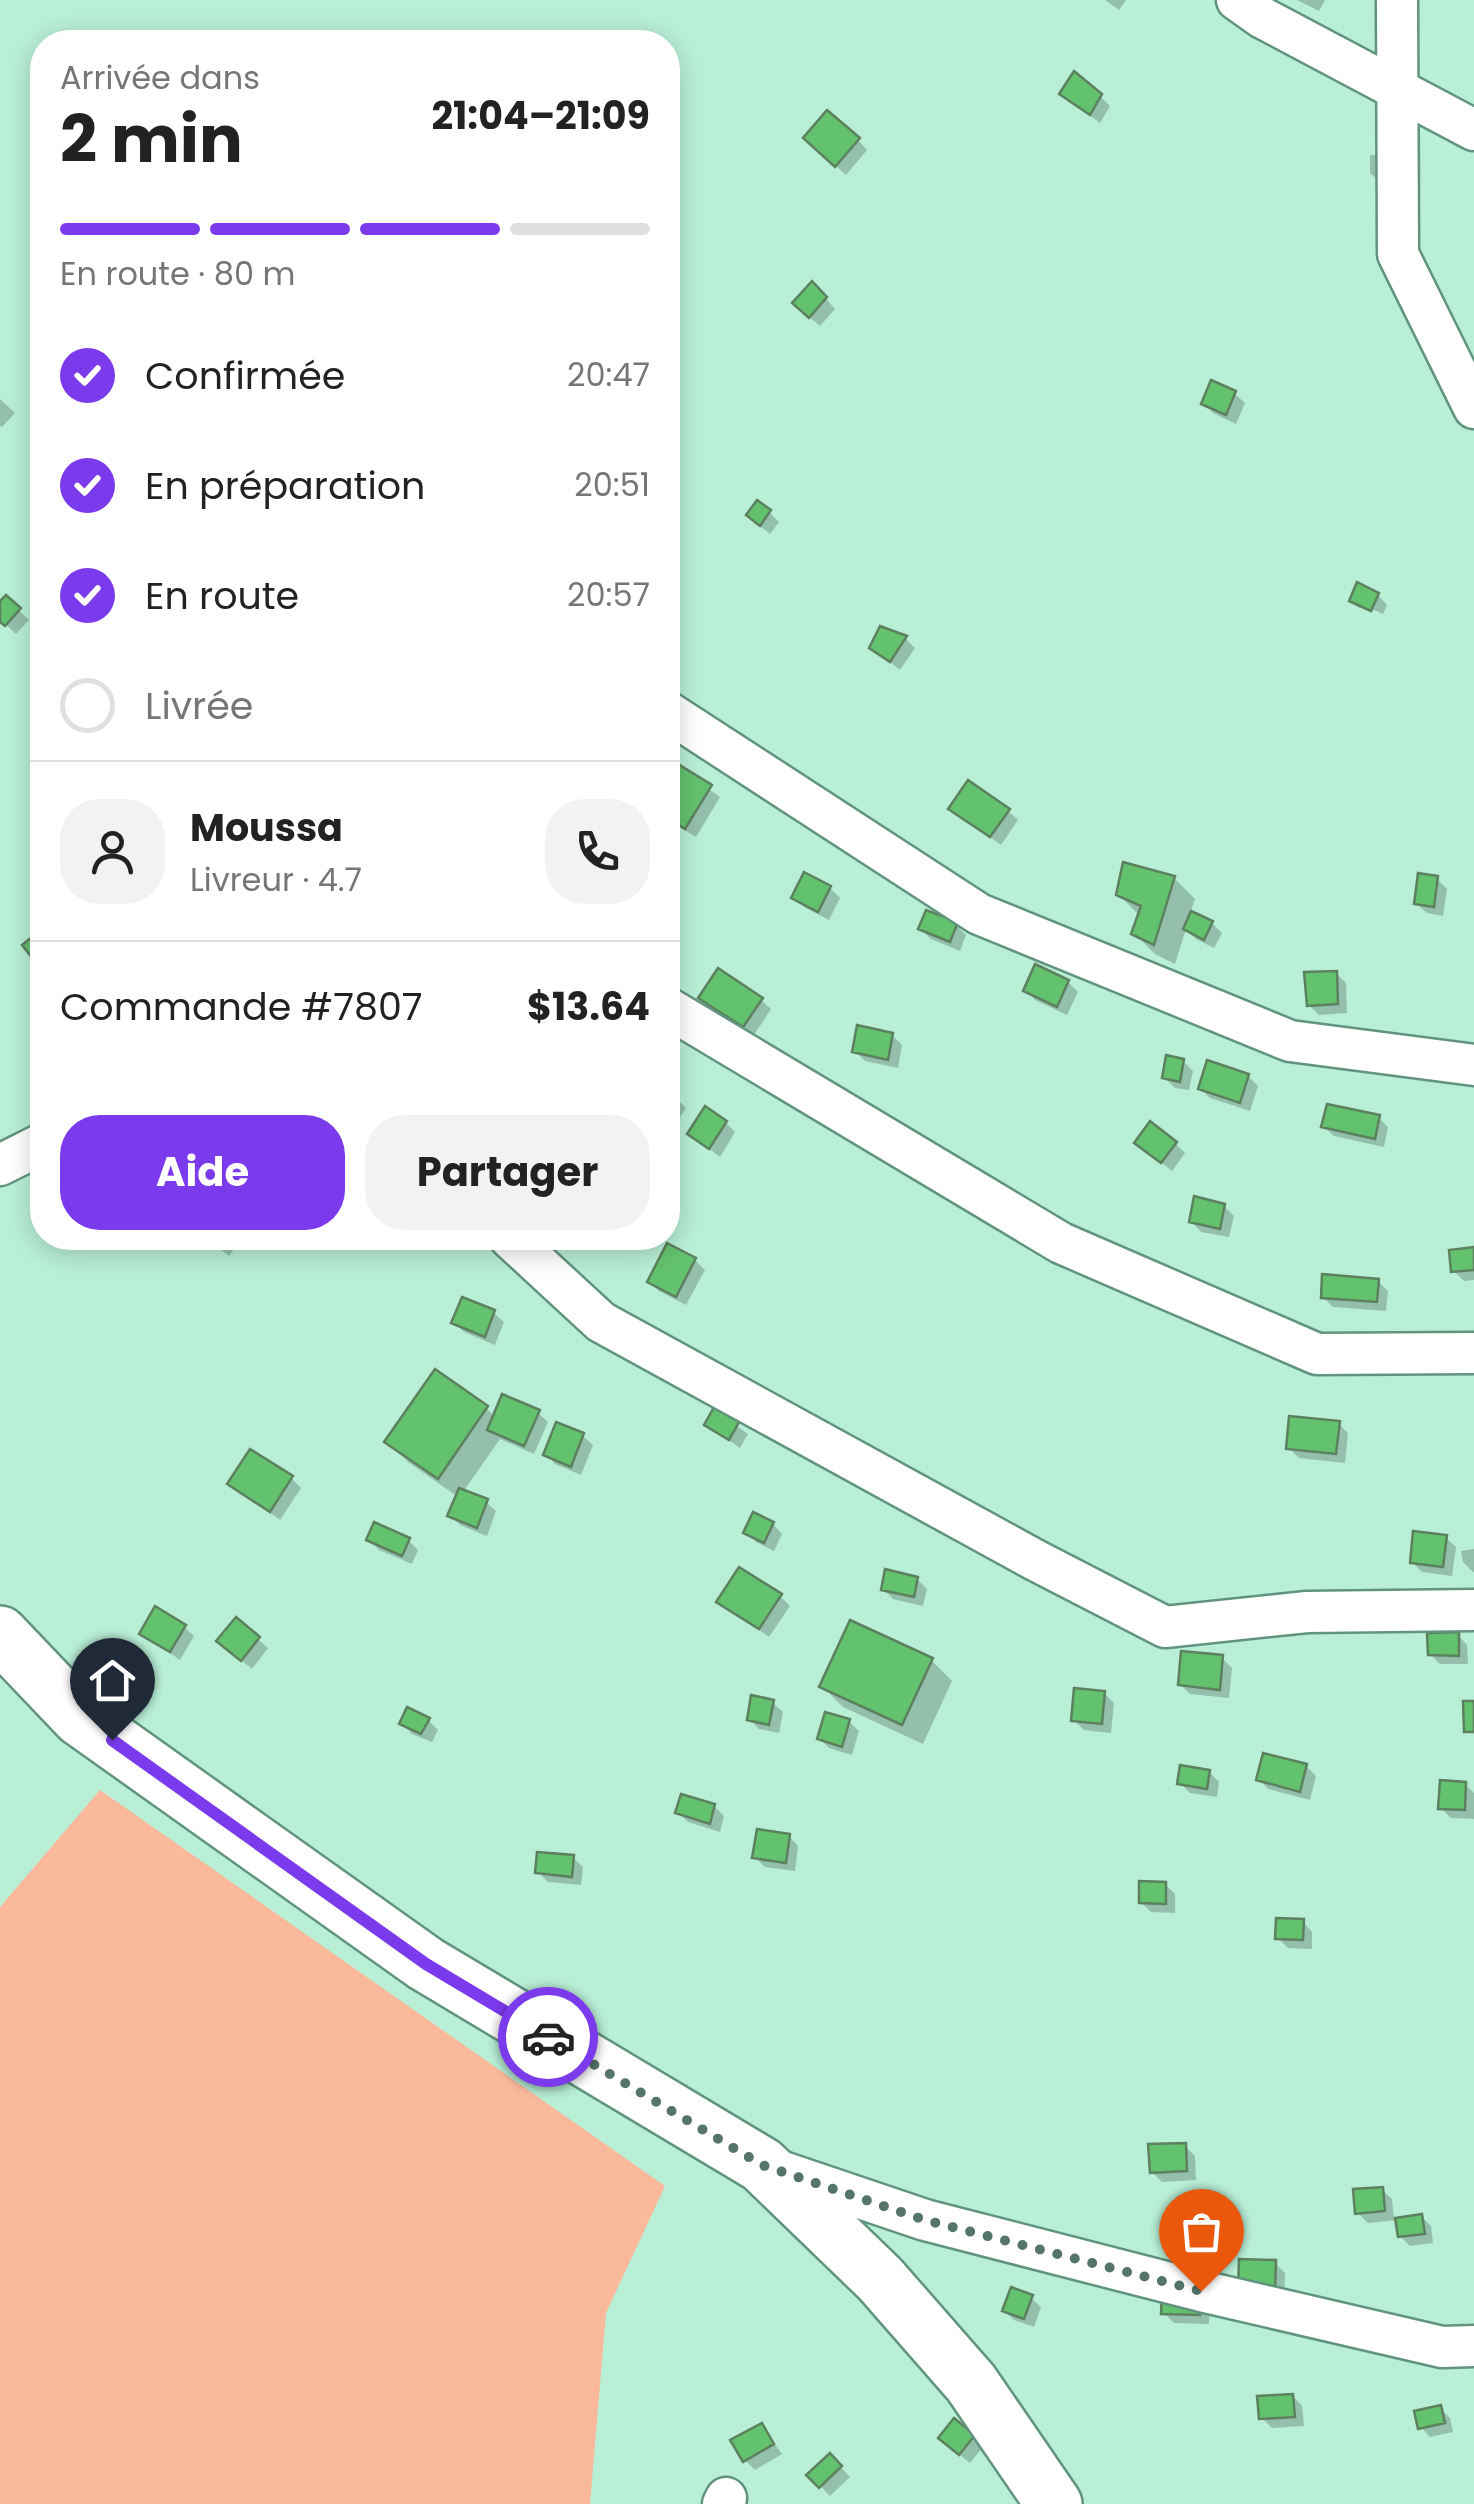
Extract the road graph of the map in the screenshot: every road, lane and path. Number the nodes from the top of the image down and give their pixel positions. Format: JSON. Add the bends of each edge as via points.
{"nodes":[{"id":1,"x":1237,"y":0,"type":"edge"},
{"id":2,"x":1397,"y":0,"type":"edge"},
{"id":3,"x":1398,"y":89,"type":"junction"},
{"id":4,"x":1474,"y":130,"type":"edge"},
{"id":5,"x":1474,"y":408,"type":"edge"},
{"id":6,"x":680,"y":720,"type":"edge"},
{"id":7,"x":680,"y":1015,"type":"edge"},
{"id":8,"x":1474,"y":1065,"type":"edge"},
{"id":9,"x":30,"y":1150,"type":"edge"},
{"id":10,"x":0,"y":1164,"type":"edge"},
{"id":11,"x":523,"y":1250,"type":"edge"},
{"id":12,"x":1474,"y":1353,"type":"edge"},
{"id":13,"x":1474,"y":1610,"type":"edge"},
{"id":14,"x":0,"y":1634,"type":"edge"},
{"id":15,"x":762,"y":2165,"type":"junction"},
{"id":16,"x":1474,"y":2346,"type":"edge"},
{"id":17,"x":1054,"y":2504,"type":"edge"}],
"edges":[{"from":1,"to":3,"type":"street"},
{"from":2,"to":3,"type":"street"},
{"from":3,"to":4,"type":"street"},
{"from":3,"to":5,"type":"street","via":[[1398,254]]},
{"from":6,"to":8,"type":"street","via":[[979,914],[1290,1041]]},
{"from":7,"to":12,"type":"street","via":[[1061,1243],[1299,1346],[1318,1354]]},
{"from":9,"to":10,"type":"street"},
{"from":11,"to":13,"type":"street","via":[[601,1322],[1165,1626],[1307,1612]]},
{"from":14,"to":15,"type":"street","via":[[80,1718],[426,1964]]},
{"from":15,"to":16,"type":"street","via":[[925,2220],[1128,2272],[1442,2347]]},
{"from":15,"to":17,"type":"street","via":[[880,2279],[971,2383]]}]}
